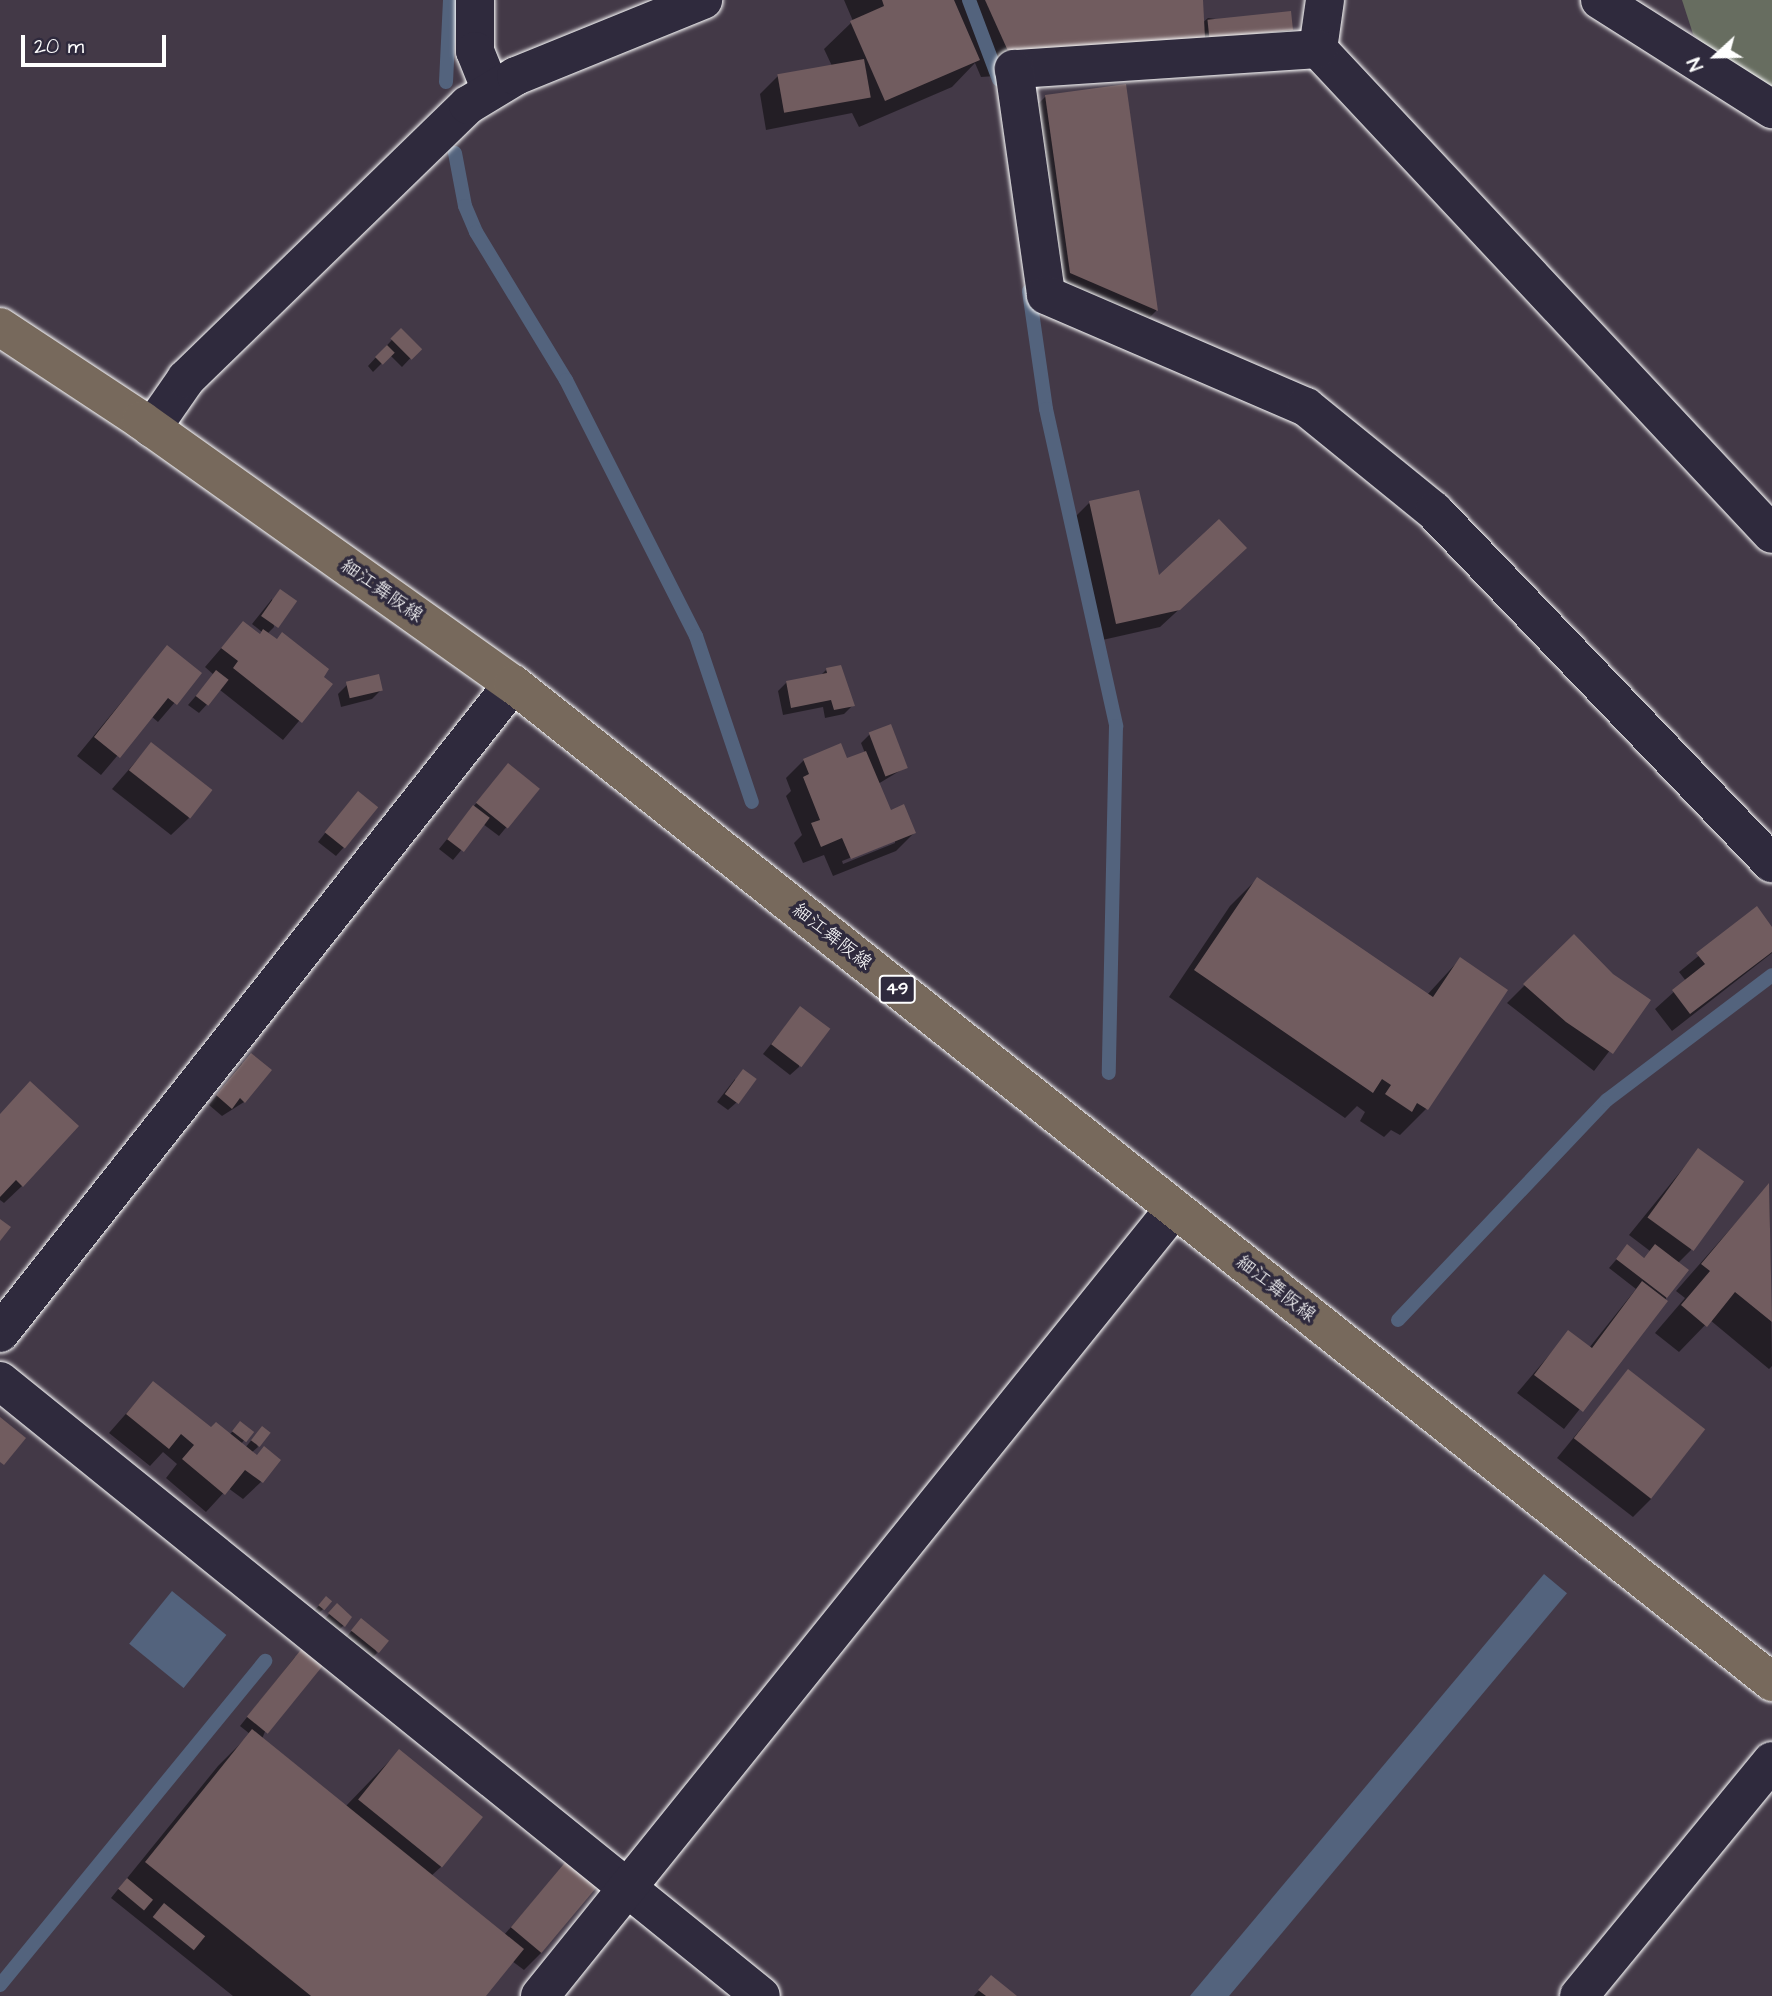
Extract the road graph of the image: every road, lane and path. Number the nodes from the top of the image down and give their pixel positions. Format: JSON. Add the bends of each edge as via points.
{"nodes":[{"id":1,"x":475,"y":0,"type":"edge"},
{"id":2,"x":703,"y":0,"type":"edge"},
{"id":3,"x":1325,"y":0,"type":"edge"},
{"id":4,"x":1600,"y":0,"type":"edge"},
{"id":5,"x":1318,"y":50,"type":"junction"},
{"id":6,"x":490,"y":88,"type":"junction"},
{"id":7,"x":1772,"y":109,"type":"edge"},
{"id":8,"x":0,"y":327,"type":"edge"},
{"id":9,"x":152,"y":428,"type":"junction"},
{"id":10,"x":1772,"y":534,"type":"edge"},
{"id":11,"x":513,"y":684,"type":"junction"},
{"id":12,"x":1772,"y":863,"type":"edge"},
{"id":13,"x":1174,"y":1209,"type":"junction"},
{"id":14,"x":0,"y":1334,"type":"edge"},
{"id":15,"x":0,"y":1381,"type":"edge"},
{"id":16,"x":1772,"y":1682,"type":"edge"},
{"id":17,"x":1772,"y":1761,"type":"edge"},
{"id":18,"x":627,"y":1888,"type":"junction"},
{"id":19,"x":540,"y":1996,"type":"edge"},
{"id":20,"x":761,"y":1996,"type":"edge"},
{"id":21,"x":1580,"y":1996,"type":"edge"}],
"edges":[{"from":1,"to":6,"type":"street","via":[[475,51]]},
{"from":2,"to":6,"type":"street"},
{"from":3,"to":5,"type":"street"},
{"from":4,"to":7,"type":"street"},
{"from":5,"to":10,"type":"street"},
{"from":5,"to":12,"type":"street","via":[[1014,69],[1046,295],[1306,407],[1434,511]]},
{"from":6,"to":9,"type":"street","via":[[186,379]]},
{"from":8,"to":9,"type":"main road","name":"細江舞阪線","number":"49"},
{"from":9,"to":11,"type":"main road","name":"細江舞阪線","number":"49"},
{"from":11,"to":13,"type":"main road","name":"細江舞阪線","number":"49"},
{"from":11,"to":14,"type":"street"},
{"from":13,"to":16,"type":"main road","name":"細江舞阪線","number":"49"},
{"from":13,"to":18,"type":"street"},
{"from":15,"to":18,"type":"street"},
{"from":17,"to":21,"type":"street"},
{"from":18,"to":19,"type":"street"},
{"from":18,"to":20,"type":"street"}]}
